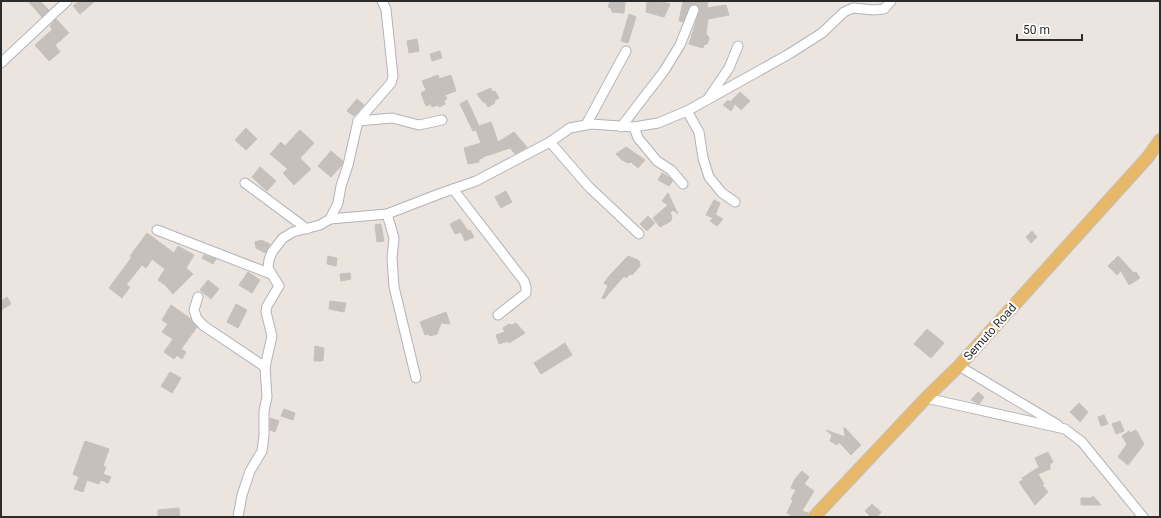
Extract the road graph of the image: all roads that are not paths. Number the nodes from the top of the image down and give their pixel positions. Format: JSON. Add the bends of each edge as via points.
{"nodes":[{"id":1,"x":67,"y":1,"type":"edge"},
{"id":2,"x":382,"y":1,"type":"edge"},
{"id":3,"x":891,"y":1,"type":"edge"},
{"id":4,"x":694,"y":10,"type":"dead end"},
{"id":5,"x":738,"y":46,"type":"dead end"},
{"id":6,"x":626,"y":51,"type":"dead end"},
{"id":7,"x":1,"y":64,"type":"edge"},
{"id":8,"x":708,"y":99,"type":"junction"},
{"id":9,"x":687,"y":111,"type":"junction"},
{"id":10,"x":442,"y":120,"type":"dead end"},
{"id":11,"x":358,"y":121,"type":"junction"},
{"id":12,"x":586,"y":125,"type":"junction"},
{"id":13,"x":622,"y":127,"type":"junction"},
{"id":14,"x":634,"y":127,"type":"junction"},
{"id":15,"x":1160,"y":140,"type":"edge"},
{"id":16,"x":550,"y":142,"type":"junction"},
{"id":17,"x":245,"y":184,"type":"dead end"},
{"id":18,"x":683,"y":184,"type":"dead end"},
{"id":19,"x":453,"y":189,"type":"junction"},
{"id":20,"x":735,"y":202,"type":"dead end"},
{"id":21,"x":386,"y":214,"type":"junction"},
{"id":22,"x":330,"y":219,"type":"junction"},
{"id":23,"x":307,"y":229,"type":"junction"},
{"id":24,"x":157,"y":230,"type":"dead end"},
{"id":25,"x":639,"y":234,"type":"dead end"},
{"id":26,"x":271,"y":274,"type":"junction"},
{"id":27,"x":198,"y":297,"type":"dead end"},
{"id":28,"x":498,"y":315,"type":"dead end"},
{"id":29,"x":959,"y":366,"type":"junction"},
{"id":30,"x":265,"y":367,"type":"junction"},
{"id":31,"x":416,"y":378,"type":"dead end"},
{"id":32,"x":926,"y":398,"type":"junction"},
{"id":33,"x":1065,"y":429,"type":"junction"},
{"id":34,"x":238,"y":517,"type":"edge"},
{"id":35,"x":814,"y":517,"type":"edge"},
{"id":36,"x":1143,"y":517,"type":"edge"}],
"edges":[{"from":1,"to":7,"type":"street"},
{"from":2,"to":11,"type":"street","via":[[386,9],[392,83]]},
{"from":3,"to":8,"type":"street","via":[[884,9],[853,8],[844,12],[815,38]]},
{"from":4,"to":13,"type":"street","via":[[680,45]]},
{"from":5,"to":8,"type":"street","via":[[729,68]]},
{"from":6,"to":12,"type":"street"},
{"from":8,"to":9,"type":"street"},
{"from":9,"to":14,"type":"street","via":[[658,123]]},
{"from":9,"to":20,"type":"street","via":[[699,132],[709,177],[722,193]]},
{"from":10,"to":11,"type":"street","via":[[419,125],[392,118]]},
{"from":11,"to":22,"type":"street","via":[[338,203]]},
{"from":12,"to":13,"type":"street"},
{"from":12,"to":16,"type":"street","via":[[570,128]]},
{"from":13,"to":14,"type":"street"},
{"from":14,"to":18,"type":"street","via":[[638,138]]},
{"from":15,"to":29,"type":"main road","name":"Semuto Road","via":[[1148,157]]},
{"from":16,"to":19,"type":"street","via":[[476,181]]},
{"from":16,"to":25,"type":"street","via":[[589,187]]},
{"from":17,"to":23,"type":"street"},
{"from":19,"to":21,"type":"street"},
{"from":19,"to":28,"type":"street","via":[[524,281],[526,293]]},
{"from":21,"to":22,"type":"street"},
{"from":21,"to":31,"type":"street","via":[[394,238],[394,286]]},
{"from":22,"to":23,"type":"street"},
{"from":23,"to":26,"type":"street","via":[[293,232],[279,242],[269,260],[268,268]]},
{"from":24,"to":26,"type":"street"},
{"from":26,"to":30,"type":"street","via":[[279,286],[267,306],[272,336]]},
{"from":27,"to":30,"type":"street","via":[[194,310],[197,319]]},
{"from":29,"to":32,"type":"main road","name":"Semuto Road"},
{"from":29,"to":33,"type":"street"},
{"from":30,"to":34,"type":"street","via":[[267,397],[262,451],[250,471]]},
{"from":32,"to":33,"type":"street"},
{"from":32,"to":35,"type":"main road","name":"Semuto Road"},
{"from":33,"to":36,"type":"street","via":[[1082,442]]}]}
